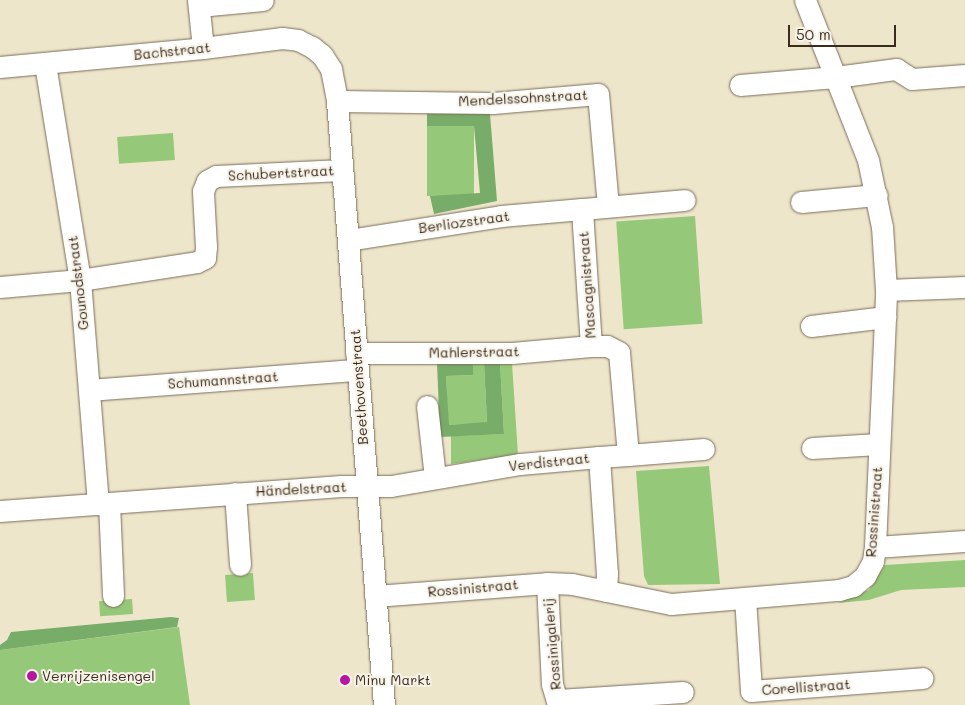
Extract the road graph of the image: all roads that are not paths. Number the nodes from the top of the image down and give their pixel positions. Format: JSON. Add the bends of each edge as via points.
{"nodes":[{"id":1,"x":263,"y":0,"type":"edge"},
{"id":2,"x":806,"y":0,"type":"edge"},
{"id":3,"x":199,"y":3,"type":"edge"},
{"id":4,"x":203,"y":48,"type":"junction"},
{"id":5,"x":45,"y":64,"type":"junction"},
{"id":6,"x":0,"y":67,"type":"edge"},
{"id":7,"x":331,"y":69,"type":"joint"},
{"id":8,"x":965,"y":75,"type":"edge"},
{"id":9,"x":836,"y":77,"type":"junction"},
{"id":10,"x":740,"y":85,"type":"dead end"},
{"id":11,"x":337,"y":101,"type":"junction"},
{"id":12,"x":342,"y":170,"type":"junction"},
{"id":13,"x":877,"y":195,"type":"junction"},
{"id":14,"x":685,"y":200,"type":"dead end"},
{"id":15,"x":801,"y":202,"type":"dead end"},
{"id":16,"x":608,"y":206,"type":"junction"},
{"id":17,"x":582,"y":209,"type":"junction"},
{"id":18,"x":348,"y":240,"type":"junction"},
{"id":19,"x":80,"y":280,"type":"junction"},
{"id":20,"x":0,"y":287,"type":"edge"},
{"id":21,"x":965,"y":288,"type":"edge"},
{"id":22,"x":886,"y":290,"type":"junction"},
{"id":23,"x":885,"y":317,"type":"junction"},
{"id":24,"x":811,"y":326,"type":"dead end"},
{"id":25,"x":591,"y":346,"type":"junction"},
{"id":26,"x":356,"y":362,"type":"junction"},
{"id":27,"x":89,"y":390,"type":"junction"},
{"id":28,"x":427,"y":406,"type":"dead end"},
{"id":29,"x":878,"y":444,"type":"junction"},
{"id":30,"x":812,"y":448,"type":"dead end"},
{"id":31,"x":704,"y":449,"type":"dead end"},
{"id":32,"x":628,"y":455,"type":"junction"},
{"id":33,"x":599,"y":457,"type":"junction"},
{"id":34,"x":435,"y":477,"type":"junction"},
{"id":35,"x":366,"y":486,"type":"junction"},
{"id":36,"x":235,"y":493,"type":"junction"},
{"id":37,"x":103,"y":503,"type":"junction"},
{"id":38,"x":0,"y":511,"type":"edge"},
{"id":39,"x":965,"y":542,"type":"edge"},
{"id":40,"x":875,"y":547,"type":"junction"},
{"id":41,"x":240,"y":565,"type":"dead end"},
{"id":42,"x":547,"y":583,"type":"junction"},
{"id":43,"x":606,"y":591,"type":"junction"},
{"id":44,"x":113,"y":596,"type":"dead end"},
{"id":45,"x":375,"y":596,"type":"junction"},
{"id":46,"x":744,"y":598,"type":"junction"},
{"id":47,"x":923,"y":678,"type":"dead end"},
{"id":48,"x":670,"y":697,"type":"edge"},
{"id":49,"x":558,"y":703,"type":"edge"},
{"id":50,"x":384,"y":705,"type":"edge"}],
"edges":[{"from":1,"to":3,"type":"street"},
{"from":2,"to":9,"type":"street","name":"Rossinistraat"},
{"from":3,"to":4,"type":"street"},
{"from":4,"to":5,"type":"street","name":"Bachstraat"},
{"from":4,"to":7,"type":"street","name":"Bachstraat","via":[[290,39],[312,47]]},
{"from":5,"to":6,"type":"street","name":"Bachstraat"},
{"from":5,"to":19,"type":"street","name":"Gounodstraat"},
{"from":7,"to":11,"type":"street","name":"Beethovenstraat"},
{"from":8,"to":9,"type":"street","via":[[912,79],[896,69]]},
{"from":9,"to":10,"type":"street"},
{"from":9,"to":13,"type":"street","name":"Rossinistraat","via":[[863,144]]},
{"from":11,"to":12,"type":"street","name":"Beethovenstraat"},
{"from":11,"to":16,"type":"street","name":"Mendelssohnstraat","via":[[493,103],[598,94]]},
{"from":12,"to":18,"type":"street","name":"Beethovenstraat"},
{"from":12,"to":19,"type":"street","name":"Schubertstraat","via":[[216,176],[206,181],[203,191],[205,258],[197,262]]},
{"from":13,"to":15,"type":"street"},
{"from":13,"to":22,"type":"street","name":"Rossinistraat"},
{"from":14,"to":16,"type":"street"},
{"from":16,"to":17,"type":"street"},
{"from":17,"to":18,"type":"street","name":"Berliozstraat","via":[[501,216]]},
{"from":17,"to":25,"type":"street","name":"Mascagnistraat"},
{"from":18,"to":26,"type":"street","name":"Beethovenstraat"},
{"from":19,"to":20,"type":"street","name":"Schubertstraat"},
{"from":19,"to":27,"type":"street","name":"Gounodstraat"},
{"from":21,"to":22,"type":"street"},
{"from":22,"to":23,"type":"street","name":"Rossinistraat"},
{"from":23,"to":24,"type":"street"},
{"from":23,"to":29,"type":"street","name":"Rossinistraat"},
{"from":25,"to":26,"type":"street","name":"Mahlerstraat"},
{"from":25,"to":32,"type":"street","name":"Mascagnistraat","via":[[607,346],[619,352]]},
{"from":26,"to":27,"type":"street","name":"Schumannstraat"},
{"from":26,"to":35,"type":"street","name":"Beethovenstraat"},
{"from":27,"to":37,"type":"street","name":"Gounodstraat"},
{"from":28,"to":34,"type":"street"},
{"from":29,"to":30,"type":"street"},
{"from":29,"to":40,"type":"street","name":"Rossinistraat"},
{"from":31,"to":32,"type":"street"},
{"from":32,"to":33,"type":"street"},
{"from":33,"to":34,"type":"street","name":"Verdistraat","via":[[520,464]]},
{"from":33,"to":43,"type":"street","name":"Verdistraat"},
{"from":34,"to":35,"type":"street","name":"Verdistraat","via":[[391,486]]},
{"from":35,"to":36,"type":"street","name":"Händelstraat"},
{"from":35,"to":45,"type":"street","name":"Beethovenstraat"},
{"from":36,"to":37,"type":"street","name":"Händelstraat"},
{"from":36,"to":41,"type":"street","name":"Händelstraat"},
{"from":37,"to":38,"type":"street","name":"Händelstraat"},
{"from":37,"to":44,"type":"street"},
{"from":39,"to":40,"type":"street"},
{"from":40,"to":46,"type":"street","name":"Rossinistraat","via":[[865,576],[853,586]]},
{"from":42,"to":43,"type":"street","name":"Rossinistraat"},
{"from":42,"to":45,"type":"street","name":"Rossinistraat"},
{"from":42,"to":49,"type":"street","name":"Rossinigalerij","via":[[552,684]]},
{"from":43,"to":46,"type":"street","name":"Rossinistraat","via":[[671,604]]},
{"from":45,"to":50,"type":"street","name":"Beethovenstraat"},
{"from":46,"to":47,"type":"street","name":"Corellistraat","via":[[751,691]]},
{"from":48,"to":49,"type":"street"}]}
